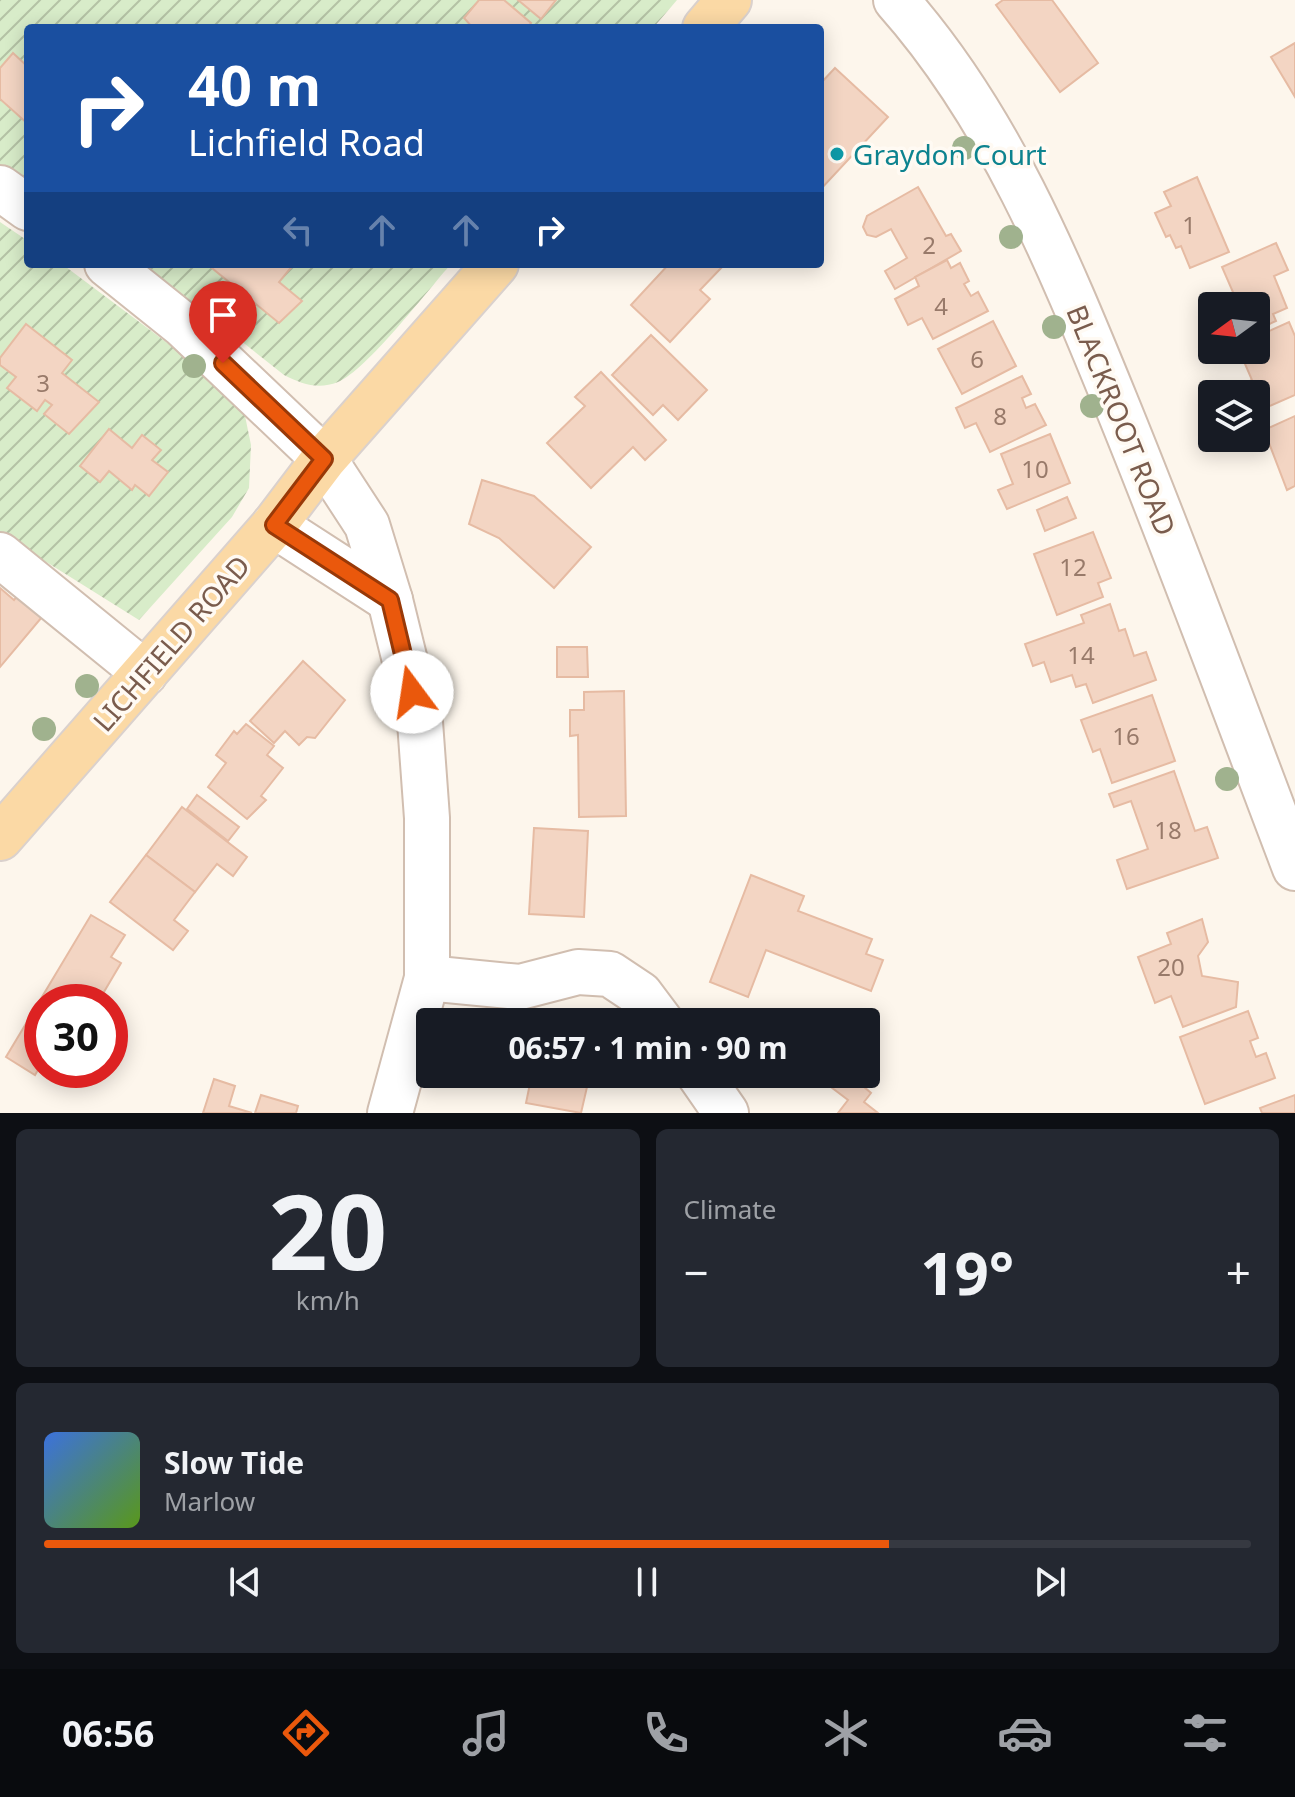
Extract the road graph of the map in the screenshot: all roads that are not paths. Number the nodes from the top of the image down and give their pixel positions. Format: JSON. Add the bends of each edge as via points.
{"nodes":[{"id":1,"x":729,"y":0,"type":"edge"},
{"id":2,"x":896,"y":0,"type":"edge"},
{"id":3,"x":708,"y":24,"type":"edge"},
{"id":4,"x":0,"y":188,"type":"edge"},
{"id":5,"x":24,"y":205,"type":"edge"},
{"id":6,"x":112,"y":268,"type":"edge"},
{"id":7,"x":492,"y":268,"type":"edge"},
{"id":8,"x":324,"y":459,"type":"junction"},
{"id":9,"x":274,"y":525,"type":"junction"},
{"id":10,"x":0,"y":555,"type":"edge"},
{"id":11,"x":390,"y":600,"type":"junction"},
{"id":12,"x":145,"y":673,"type":"junction"},
{"id":13,"x":0,"y":838,"type":"edge"},
{"id":14,"x":1295,"y":868,"type":"edge"},
{"id":15,"x":427,"y":978,"type":"junction"},
{"id":16,"x":650,"y":1008,"type":"edge"},
{"id":17,"x":709,"y":1088,"type":"edge"},
{"id":18,"x":390,"y":1113,"type":"edge"},
{"id":19,"x":726,"y":1113,"type":"edge"}],
"edges":[{"from":1,"to":3,"type":"main road"},
{"from":2,"to":14,"type":"street","name":"BLACKROOT ROAD","via":[[938,48],[971,98],[1059,269],[1186,574]]},
{"from":4,"to":5,"type":"street"},
{"from":6,"to":8,"type":"street","via":[[183,325]]},
{"from":7,"to":8,"type":"main road","name":"LICHFIELD ROAD"},
{"from":8,"to":9,"type":"main road","name":"LICHFIELD ROAD"},
{"from":8,"to":11,"type":"street","via":[[367,525]]},
{"from":9,"to":11,"type":"street"},
{"from":9,"to":12,"type":"main road","name":"LICHFIELD ROAD"},
{"from":10,"to":12,"type":"street"},
{"from":11,"to":15,"type":"street","via":[[420,722],[427,818]]},
{"from":12,"to":13,"type":"main road","name":"LICHFIELD ROAD"},
{"from":15,"to":16,"type":"street","via":[[520,987],[578,972],[610,974]]},
{"from":15,"to":18,"type":"street"},
{"from":17,"to":19,"type":"street"}]}
